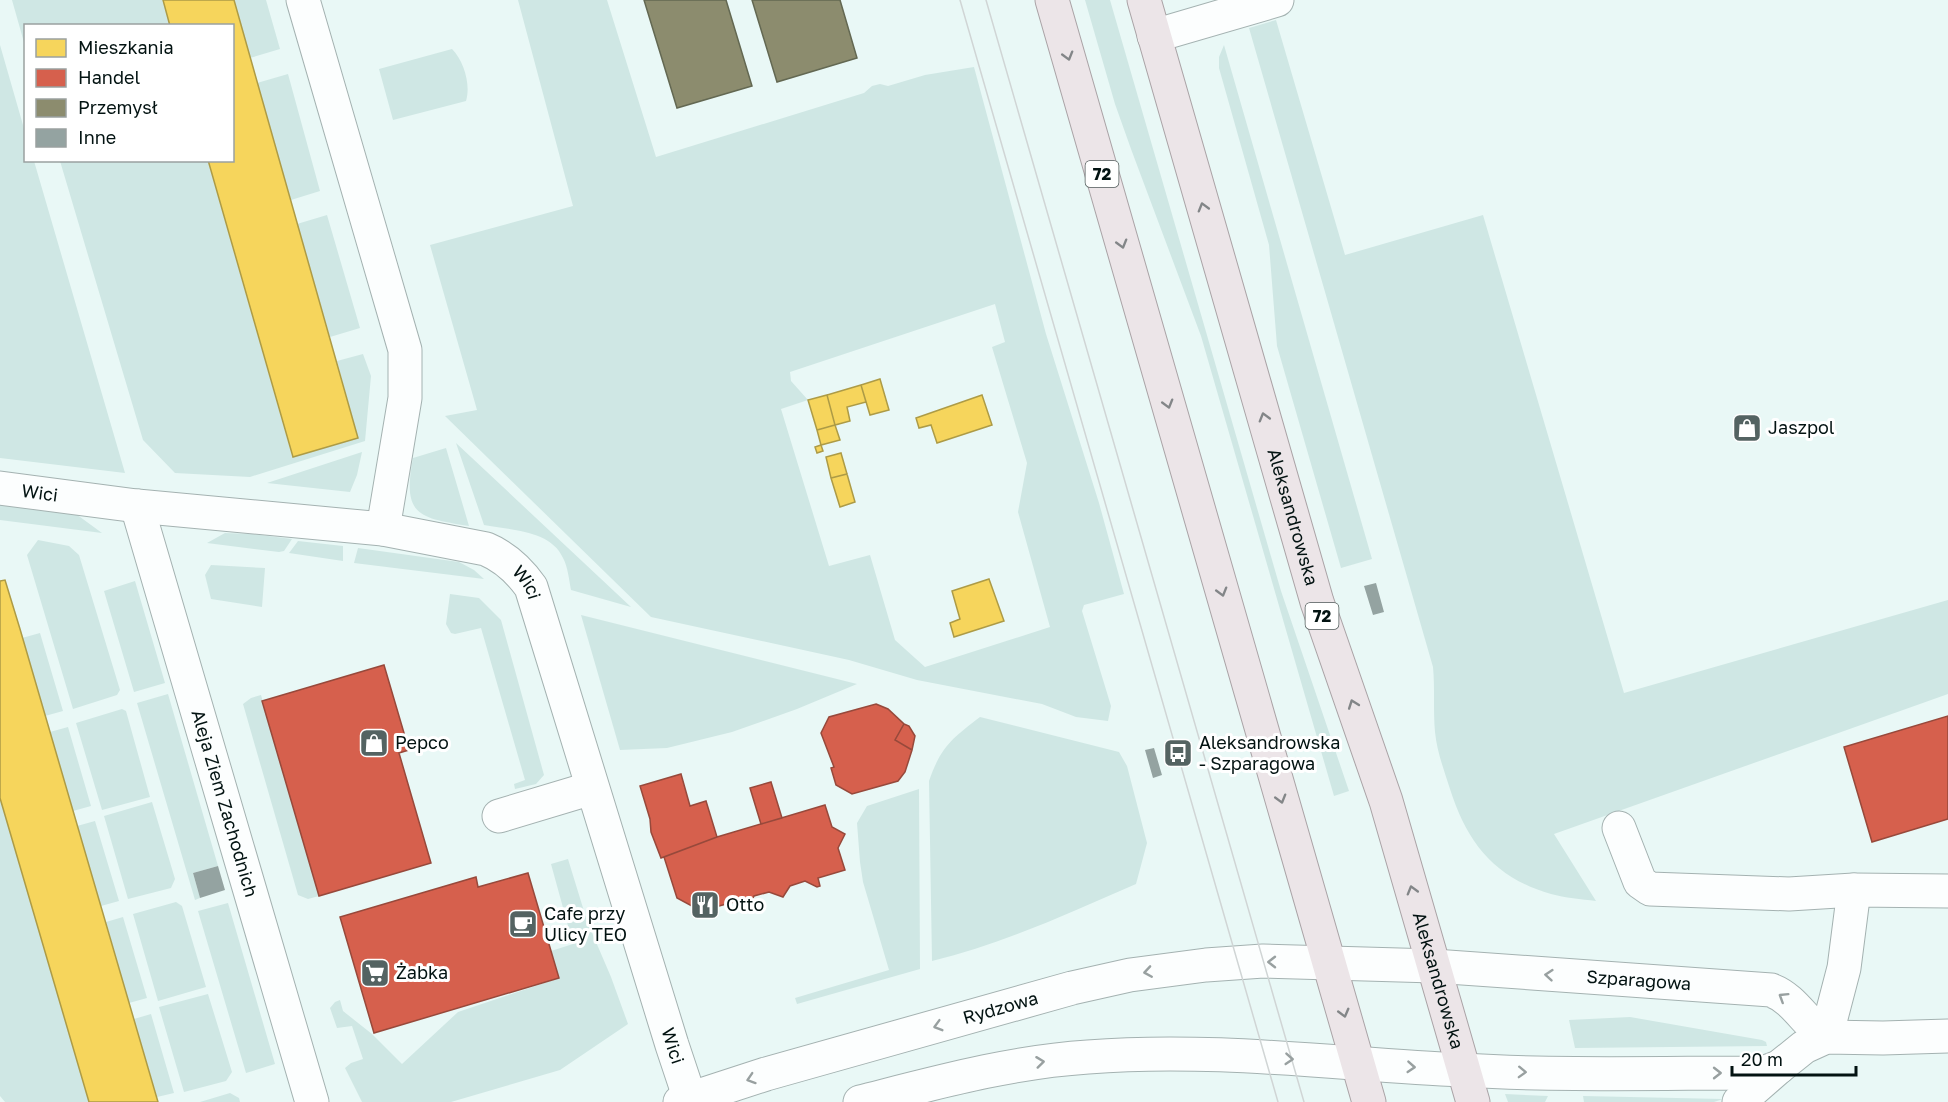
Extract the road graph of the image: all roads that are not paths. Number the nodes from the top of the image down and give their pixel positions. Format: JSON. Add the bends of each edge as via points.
{"nodes":[{"id":1,"x":303,"y":0,"type":"edge"},
{"id":2,"x":1052,"y":0,"type":"edge"},
{"id":3,"x":1144,"y":0,"type":"edge"},
{"id":4,"x":1277,"y":0,"type":"edge"},
{"id":5,"x":1154,"y":36,"type":"junction"},
{"id":6,"x":0,"y":488,"type":"edge"},
{"id":7,"x":137,"y":506,"type":"junction"},
{"id":8,"x":383,"y":529,"type":"junction"},
{"id":9,"x":592,"y":788,"type":"junction"},
{"id":10,"x":499,"y":816,"type":"dead end"},
{"id":11,"x":1619,"y":828,"type":"dead end"},
{"id":12,"x":1854,"y":890,"type":"junction"},
{"id":13,"x":1948,"y":891,"type":"edge"},
{"id":14,"x":1330,"y":962,"type":"junction"},
{"id":15,"x":1434,"y":966,"type":"junction"},
{"id":16,"x":1826,"y":1036,"type":"junction"},
{"id":17,"x":1948,"y":1036,"type":"edge"},
{"id":18,"x":1358,"y":1064,"type":"junction"},
{"id":19,"x":1779,"y":1067,"type":"junction"},
{"id":20,"x":1464,"y":1071,"type":"junction"},
{"id":21,"x":687,"y":1101,"type":"edge"},
{"id":22,"x":312,"y":1102,"type":"edge"},
{"id":23,"x":860,"y":1102,"type":"edge"},
{"id":24,"x":1370,"y":1102,"type":"edge"},
{"id":25,"x":1473,"y":1102,"type":"edge"},
{"id":26,"x":1739,"y":1102,"type":"edge"}],
"edges":[{"from":1,"to":8,"type":"street","via":[[405,350],[405,398]]},
{"from":2,"to":14,"type":"main road","number":"72","one_way":true},
{"from":3,"to":5,"type":"main road","name":"Aleksandrowska","number":"72"},
{"from":4,"to":5,"type":"street"},
{"from":15,"to":5,"type":"main road","name":"Aleksandrowska","number":"72","one_way":true,"via":[[1386,801],[1317,602]]},
{"from":6,"to":7,"type":"street","name":"Wici"},
{"from":7,"to":8,"type":"street","name":"Wici"},
{"from":7,"to":22,"type":"street","name":"Aleja Ziem Zachodnich"},
{"from":8,"to":9,"type":"street","name":"Wici","via":[[486,549],[520,572],[531,587]]},
{"from":9,"to":10,"type":"street"},
{"from":9,"to":21,"type":"street","name":"Wici"},
{"from":11,"to":12,"type":"street","via":[[1640,882],[1650,889],[1789,894]]},
{"from":12,"to":13,"type":"street"},
{"from":12,"to":16,"type":"street","via":[[1844,968]]},
{"from":14,"to":15,"type":"street","name":"Rydzowa"},
{"from":14,"to":18,"type":"main road","number":"72","one_way":true},
{"from":14,"to":21,"type":"street","name":"Rydzowa","one_way":true,"via":[[1238,963],[1130,975],[776,1071]]},
{"from":16,"to":15,"type":"street","name":"Szparagowa","one_way":true,"via":[[1790,1000],[1771,990]]},
{"from":15,"to":20,"type":"main road","name":"Aleksandrowska","number":"72"},
{"from":16,"to":17,"type":"street"},
{"from":16,"to":19,"type":"street"},
{"from":18,"to":20,"type":"street","one_way":true},
{"from":23,"to":18,"type":"street","one_way":true,"via":[[982,1072],[1088,1057],[1198,1054]]},
{"from":18,"to":24,"type":"main road","number":"72"},
{"from":20,"to":19,"type":"street","one_way":true,"via":[[1752,1073]]},
{"from":19,"to":26,"type":"street"},
{"from":20,"to":25,"type":"main road","name":"Aleksandrowska","number":"72"}]}
